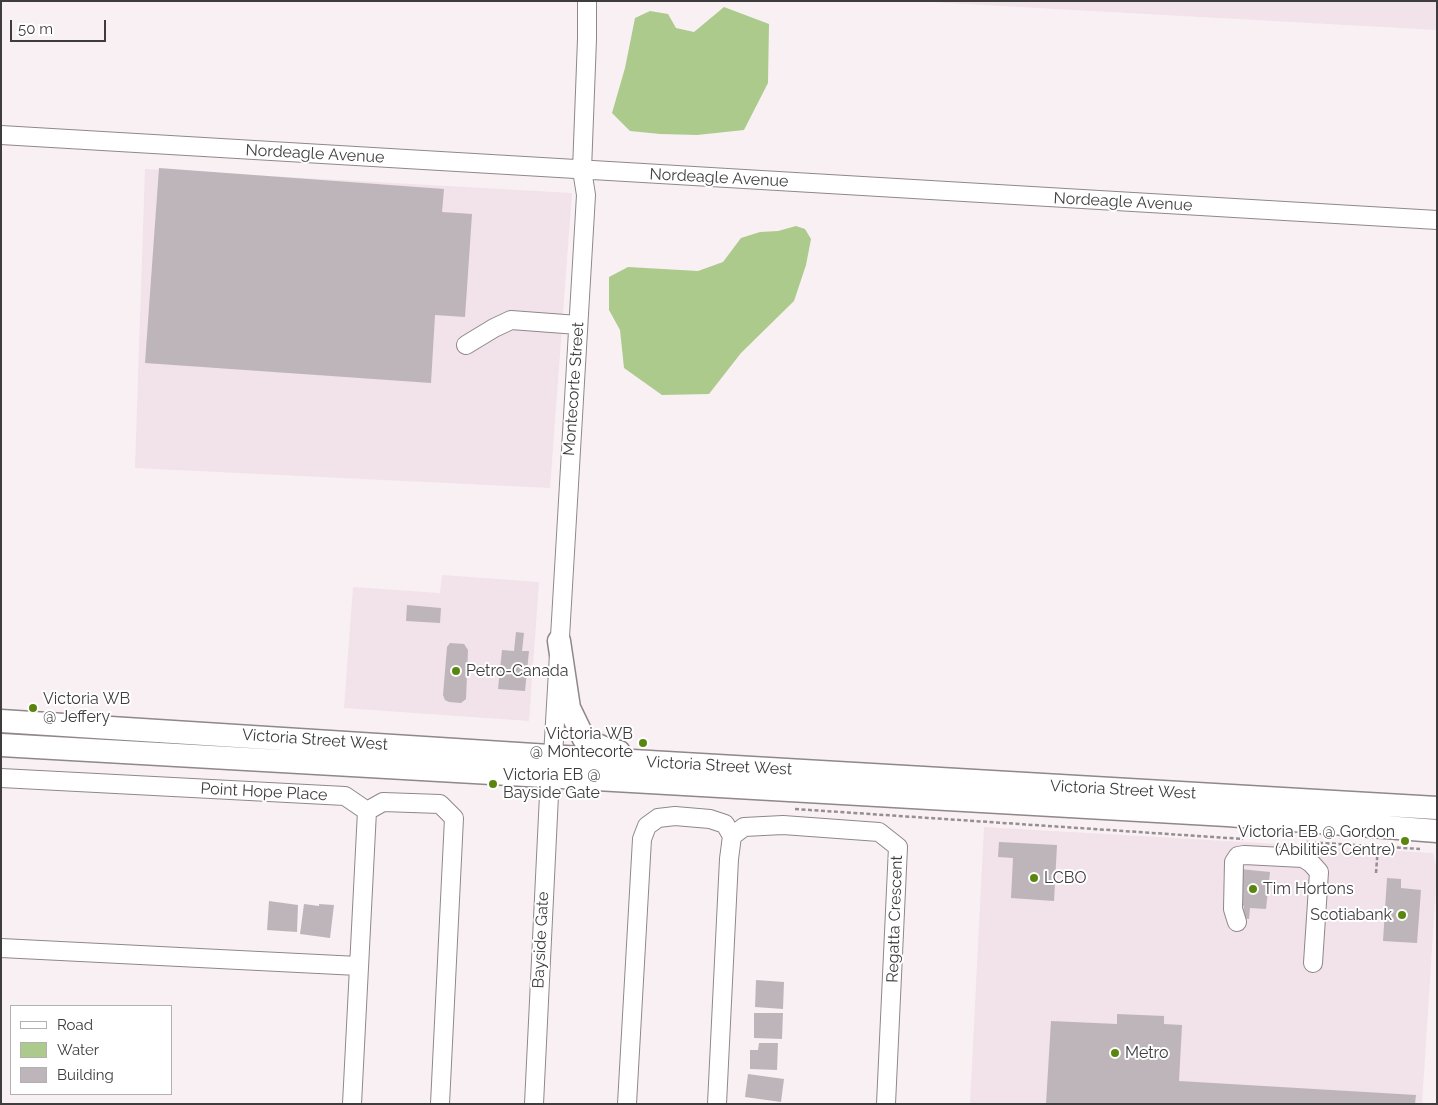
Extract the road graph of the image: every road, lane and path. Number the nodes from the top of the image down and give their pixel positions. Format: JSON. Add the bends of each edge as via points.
{"nodes":[{"id":1,"x":586,"y":1,"type":"edge"},
{"id":2,"x":1,"y":135,"type":"edge"},
{"id":3,"x":582,"y":170,"type":"junction"},
{"id":4,"x":1437,"y":220,"type":"edge"},
{"id":5,"x":578,"y":326,"type":"junction"},
{"id":6,"x":466,"y":345,"type":"dead end"},
{"id":7,"x":560,"y":642,"type":"junction"},
{"id":8,"x":1,"y":720,"type":"edge"},
{"id":9,"x":1,"y":745,"type":"edge"},
{"id":10,"x":684,"y":764,"type":"junction"},
{"id":11,"x":552,"y":766,"type":"junction"},
{"id":12,"x":1,"y":778,"type":"edge"},
{"id":13,"x":1437,"y":808,"type":"edge"},
{"id":14,"x":794,"y":809,"type":"dead end"},
{"id":15,"x":367,"y":811,"type":"junction"},
{"id":16,"x":732,"y":836,"type":"junction"},
{"id":17,"x":1250,"y":839,"type":"dead end"},
{"id":18,"x":1431,"y":840,"type":"edge"},
{"id":19,"x":1299,"y":842,"type":"dead end"},
{"id":20,"x":1378,"y":846,"type":"junction"},
{"id":21,"x":1376,"y":872,"type":"dead end"},
{"id":22,"x":1238,"y":922,"type":"dead end"},
{"id":23,"x":1,"y":948,"type":"edge"},
{"id":24,"x":1313,"y":963,"type":"dead end"},
{"id":25,"x":358,"y":966,"type":"junction"},
{"id":26,"x":352,"y":1104,"type":"edge"},
{"id":27,"x":440,"y":1104,"type":"edge"},
{"id":28,"x":534,"y":1104,"type":"edge"},
{"id":29,"x":627,"y":1104,"type":"edge"},
{"id":30,"x":717,"y":1104,"type":"edge"},
{"id":31,"x":886,"y":1104,"type":"edge"}],
"edges":[{"from":1,"to":3,"type":"street","name":"Montecorte Street"},
{"from":2,"to":3,"type":"street","name":"Nordeagle Avenue"},
{"from":3,"to":4,"type":"street","name":"Nordeagle Avenue"},
{"from":3,"to":5,"type":"street","name":"Montecorte Street","via":[[586,195]]},
{"from":5,"to":6,"type":"street","via":[[511,320]]},
{"from":5,"to":7,"type":"street","name":"Montecorte Street"},
{"from":7,"to":10,"type":"main road","via":[[569,708],[584,739],[606,749]]},
{"from":7,"to":11,"type":"street","name":"Montecorte Street"},
{"from":8,"to":11,"type":"main road","name":"Victoria Street West"},
{"from":9,"to":11,"type":"main road","name":"Victoria Street West"},
{"from":10,"to":11,"type":"main road","name":"Victoria Street West"},
{"from":10,"to":13,"type":"main road","name":"Victoria Street West"},
{"from":11,"to":18,"type":"main road","name":"Victoria Street West","via":[[1227,815]]},
{"from":11,"to":28,"type":"street","name":"Bayside Gate"},
{"from":12,"to":15,"type":"street","name":"Point Hope Place","via":[[345,796]]},
{"from":14,"to":17,"type":"path"},
{"from":15,"to":25,"type":"street"},
{"from":15,"to":27,"type":"street","via":[[383,802],[440,804],[454,818]]},
{"from":16,"to":29,"type":"street","via":[[725,824],[710,819],[675,816],[658,818],[647,826],[642,839]]},
{"from":16,"to":30,"type":"street"},
{"from":16,"to":31,"type":"street","name":"Regatta Crescent","via":[[744,826],[793,826],[879,832],[898,847]]},
{"from":18,"to":20,"type":"path"},
{"from":19,"to":20,"type":"path"},
{"from":20,"to":21,"type":"path"},
{"from":22,"to":24,"type":"street","via":[[1233,909],[1234,862],[1238,856],[1302,858],[1319,872]]},
{"from":23,"to":25,"type":"street"},
{"from":25,"to":26,"type":"street"}]}
